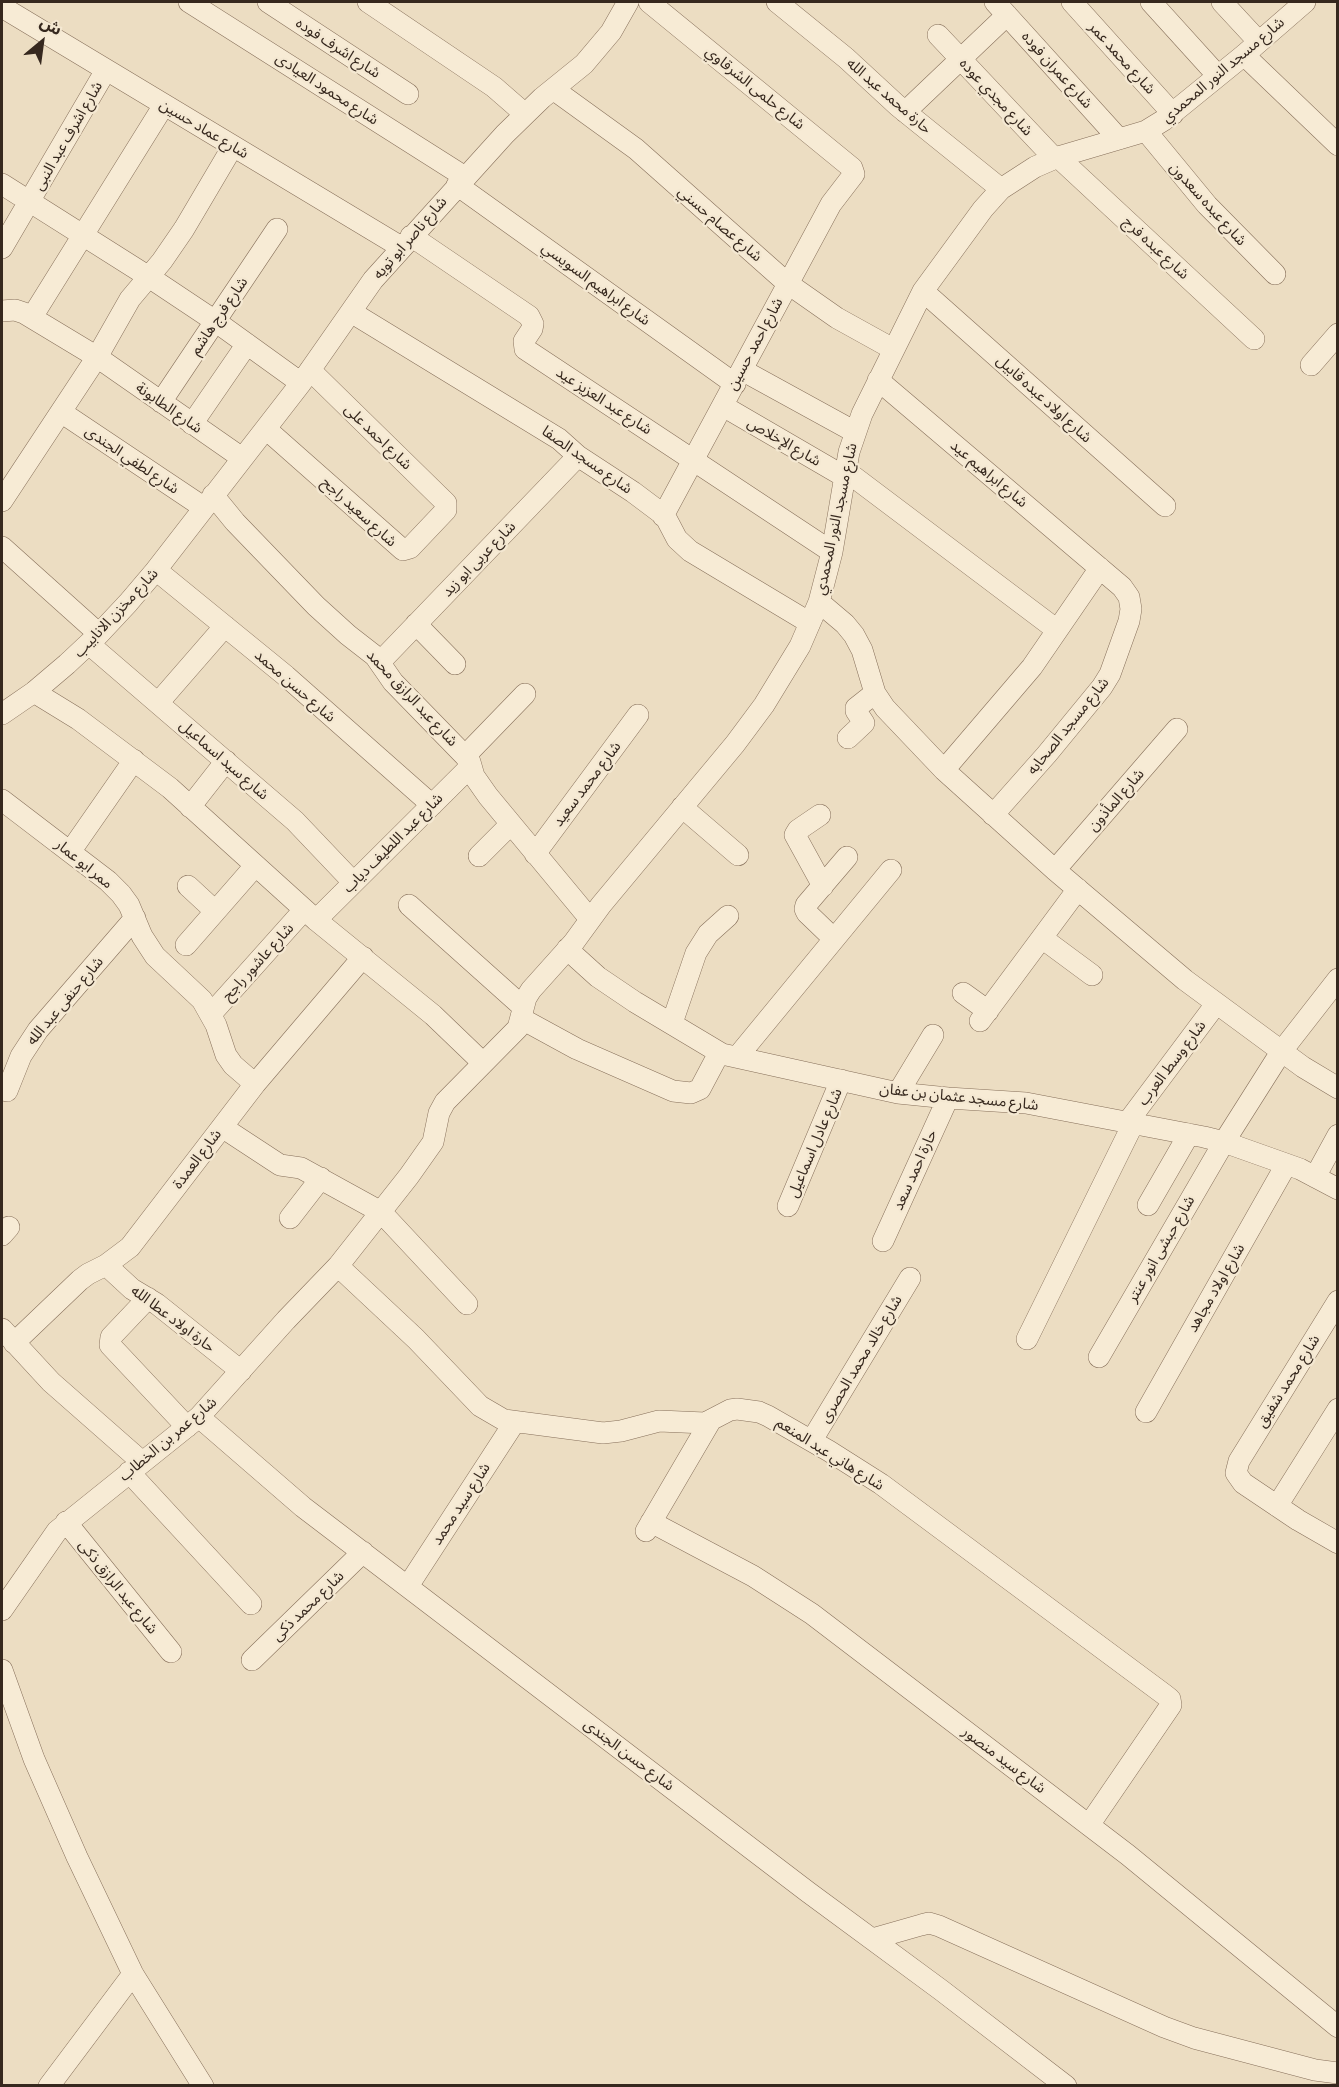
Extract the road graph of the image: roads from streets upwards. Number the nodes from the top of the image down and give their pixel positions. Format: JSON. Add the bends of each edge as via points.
{"nodes":[{"id":1,"x":192,"y":2,"type":"edge"},
{"id":2,"x":268,"y":2,"type":"edge"},
{"id":3,"x":368,"y":2,"type":"edge"},
{"id":4,"x":628,"y":2,"type":"edge"},
{"id":5,"x":649,"y":2,"type":"edge"},
{"id":6,"x":777,"y":2,"type":"edge"},
{"id":7,"x":1072,"y":2,"type":"edge"},
{"id":8,"x":1151,"y":2,"type":"edge"},
{"id":9,"x":1222,"y":2,"type":"edge"},
{"id":10,"x":1305,"y":2,"type":"edge"},
{"id":11,"x":1001,"y":8,"type":"edge"},
{"id":12,"x":7,"y":9,"type":"edge"},
{"id":13,"x":938,"y":35,"type":"dead end"},
{"id":14,"x":1251,"y":49,"type":"junction"},
{"id":15,"x":961,"y":59,"type":"junction"},
{"id":16,"x":106,"y":70,"type":"junction"},
{"id":17,"x":1218,"y":76,"type":"junction"},
{"id":18,"x":554,"y":89,"type":"junction"},
{"id":19,"x":408,"y":94,"type":"dead end"},
{"id":20,"x":164,"y":105,"type":"junction"},
{"id":21,"x":905,"y":112,"type":"junction"},
{"id":22,"x":525,"y":114,"type":"junction"},
{"id":23,"x":1173,"y":114,"type":"junction"},
{"id":24,"x":1146,"y":131,"type":"junction"},
{"id":25,"x":1119,"y":139,"type":"junction"},
{"id":26,"x":1338,"y":145,"type":"edge"},
{"id":27,"x":233,"y":146,"type":"junction"},
{"id":28,"x":1056,"y":158,"type":"junction"},
{"id":29,"x":853,"y":178,"type":"joint"},
{"id":30,"x":461,"y":181,"type":"junction"},
{"id":31,"x":2,"y":184,"type":"edge"},
{"id":32,"x":1001,"y":189,"type":"junction"},
{"id":33,"x":30,"y":202,"type":"junction"},
{"id":34,"x":277,"y":229,"type":"dead end"},
{"id":35,"x":84,"y":236,"type":"junction"},
{"id":36,"x":406,"y":241,"type":"junction"},
{"id":37,"x":2,"y":248,"type":"edge"},
{"id":38,"x":1275,"y":274,"type":"dead end"},
{"id":39,"x":149,"y":277,"type":"junction"},
{"id":40,"x":787,"y":284,"type":"junction"},
{"id":41,"x":923,"y":291,"type":"junction"},
{"id":42,"x":351,"y":312,"type":"junction"},
{"id":43,"x":3,"y":313,"type":"edge"},
{"id":44,"x":32,"y":317,"type":"junction"},
{"id":45,"x":215,"y":321,"type":"junction"},
{"id":46,"x":1338,"y":334,"type":"edge"},
{"id":47,"x":1254,"y":339,"type":"dead end"},
{"id":48,"x":247,"y":344,"type":"junction"},
{"id":49,"x":893,"y":349,"type":"junction"},
{"id":50,"x":97,"y":357,"type":"junction"},
{"id":51,"x":1311,"y":365,"type":"dead end"},
{"id":52,"x":305,"y":377,"type":"junction"},
{"id":53,"x":738,"y":377,"type":"junction"},
{"id":54,"x":878,"y":380,"type":"junction"},
{"id":55,"x":160,"y":402,"type":"junction"},
{"id":56,"x":723,"y":406,"type":"junction"},
{"id":57,"x":61,"y":412,"type":"junction"},
{"id":58,"x":192,"y":424,"type":"junction"},
{"id":59,"x":266,"y":429,"type":"junction"},
{"id":60,"x":855,"y":432,"type":"junction"},
{"id":61,"x":578,"y":456,"type":"junction"},
{"id":62,"x":242,"y":458,"type":"junction"},
{"id":63,"x":693,"y":460,"type":"junction"},
{"id":64,"x":846,"y":474,"type":"junction"},
{"id":65,"x":2,"y":501,"type":"edge"},
{"id":66,"x":208,"y":501,"type":"junction"},
{"id":67,"x":446,"y":503,"type":"joint"},
{"id":68,"x":1165,"y":506,"type":"dead end"},
{"id":69,"x":663,"y":516,"type":"junction"},
{"id":70,"x":2,"y":547,"type":"edge"},
{"id":71,"x":832,"y":552,"type":"junction"},
{"id":72,"x":1100,"y":568,"type":"junction"},
{"id":73,"x":156,"y":570,"type":"junction"},
{"id":74,"x":819,"y":602,"type":"junction"},
{"id":75,"x":810,"y":623,"type":"junction"},
{"id":76,"x":416,"y":624,"type":"junction"},
{"id":77,"x":225,"y":626,"type":"junction"},
{"id":78,"x":1058,"y":630,"type":"junction"},
{"id":79,"x":94,"y":639,"type":"junction"},
{"id":80,"x":380,"y":662,"type":"junction"},
{"id":81,"x":455,"y":664,"type":"dead end"},
{"id":82,"x":34,"y":692,"type":"junction"},
{"id":83,"x":875,"y":693,"type":"junction"},
{"id":84,"x":525,"y":694,"type":"dead end"},
{"id":85,"x":158,"y":703,"type":"junction"},
{"id":86,"x":2,"y":714,"type":"edge"},
{"id":87,"x":638,"y":715,"type":"dead end"},
{"id":88,"x":1177,"y":729,"type":"dead end"},
{"id":89,"x":848,"y":738,"type":"dead end"},
{"id":90,"x":134,"y":760,"type":"junction"},
{"id":91,"x":226,"y":761,"type":"junction"},
{"id":92,"x":468,"y":761,"type":"junction"},
{"id":93,"x":944,"y":770,"type":"junction"},
{"id":94,"x":2,"y":800,"type":"edge"},
{"id":95,"x":432,"y":805,"type":"junction"},
{"id":96,"x":190,"y":807,"type":"junction"},
{"id":97,"x":682,"y":807,"type":"junction"},
{"id":98,"x":820,"y":815,"type":"dead end"},
{"id":99,"x":993,"y":815,"type":"junction"},
{"id":100,"x":510,"y":824,"type":"junction"},
{"id":101,"x":70,"y":852,"type":"junction"},
{"id":102,"x":535,"y":854,"type":"junction"},
{"id":103,"x":738,"y":855,"type":"dead end"},
{"id":104,"x":479,"y":856,"type":"dead end"},
{"id":105,"x":847,"y":857,"type":"dead end"},
{"id":106,"x":255,"y":866,"type":"junction"},
{"id":107,"x":891,"y":870,"type":"dead end"},
{"id":108,"x":1055,"y":870,"type":"junction"},
{"id":109,"x":354,"y":882,"type":"junction"},
{"id":110,"x":188,"y":886,"type":"dead end"},
{"id":111,"x":823,"y":886,"type":"junction"},
{"id":112,"x":1078,"y":889,"type":"junction"},
{"id":113,"x":409,"y":905,"type":"dead end"},
{"id":114,"x":216,"y":911,"type":"junction"},
{"id":115,"x":310,"y":915,"type":"junction"},
{"id":116,"x":728,"y":916,"type":"dead end"},
{"id":117,"x":135,"y":918,"type":"junction"},
{"id":118,"x":590,"y":920,"type":"junction"},
{"id":119,"x":833,"y":938,"type":"junction"},
{"id":120,"x":1042,"y":938,"type":"junction"},
{"id":121,"x":186,"y":945,"type":"dead end"},
{"id":122,"x":567,"y":949,"type":"junction"},
{"id":123,"x":363,"y":957,"type":"junction"},
{"id":124,"x":1092,"y":975,"type":"dead end"},
{"id":125,"x":1338,"y":979,"type":"edge"},
{"id":126,"x":963,"y":993,"type":"dead end"},
{"id":127,"x":1216,"y":1004,"type":"junction"},
{"id":128,"x":523,"y":1013,"type":"junction"},
{"id":129,"x":211,"y":1014,"type":"junction"},
{"id":130,"x":672,"y":1023,"type":"junction"},
{"id":131,"x":933,"y":1035,"type":"dead end"},
{"id":132,"x":1281,"y":1052,"type":"junction"},
{"id":133,"x":730,"y":1055,"type":"junction"},
{"id":134,"x":483,"y":1063,"type":"junction"},
{"id":135,"x":841,"y":1080,"type":"junction"},
{"id":136,"x":255,"y":1084,"type":"junction"},
{"id":137,"x":1338,"y":1088,"type":"edge"},
{"id":138,"x":7,"y":1091,"type":"dead end"},
{"id":139,"x":898,"y":1093,"type":"junction"},
{"id":140,"x":948,"y":1098,"type":"junction"},
{"id":141,"x":1130,"y":1123,"type":"junction"},
{"id":142,"x":222,"y":1127,"type":"junction"},
{"id":143,"x":1189,"y":1134,"type":"junction"},
{"id":144,"x":1338,"y":1135,"type":"edge"},
{"id":145,"x":1224,"y":1142,"type":"junction"},
{"id":146,"x":1286,"y":1165,"type":"junction"},
{"id":147,"x":1315,"y":1177,"type":"junction"},
{"id":148,"x":321,"y":1178,"type":"junction"},
{"id":149,"x":1338,"y":1189,"type":"edge"},
{"id":150,"x":1148,"y":1205,"type":"dead end"},
{"id":151,"x":788,"y":1206,"type":"dead end"},
{"id":152,"x":381,"y":1212,"type":"junction"},
{"id":153,"x":290,"y":1218,"type":"dead end"},
{"id":154,"x":883,"y":1241,"type":"dead end"},
{"id":155,"x":106,"y":1265,"type":"junction"},
{"id":156,"x":338,"y":1266,"type":"junction"},
{"id":157,"x":910,"y":1278,"type":"dead end"},
{"id":158,"x":148,"y":1298,"type":"junction"},
{"id":159,"x":1338,"y":1301,"type":"edge"},
{"id":160,"x":467,"y":1304,"type":"dead end"},
{"id":161,"x":8,"y":1336,"type":"edge"},
{"id":162,"x":1027,"y":1339,"type":"dead end"},
{"id":163,"x":1099,"y":1357,"type":"dead end"},
{"id":164,"x":241,"y":1371,"type":"junction"},
{"id":165,"x":1338,"y":1409,"type":"edge"},
{"id":166,"x":1146,"y":1412,"type":"dead end"},
{"id":167,"x":711,"y":1420,"type":"junction"},
{"id":168,"x":193,"y":1422,"type":"junction"},
{"id":169,"x":514,"y":1423,"type":"junction"},
{"id":170,"x":812,"y":1440,"type":"junction"},
{"id":171,"x":136,"y":1467,"type":"junction"},
{"id":172,"x":1277,"y":1506,"type":"junction"},
{"id":173,"x":66,"y":1522,"type":"junction"},
{"id":174,"x":1335,"y":1538,"type":"edge"},
{"id":175,"x":363,"y":1552,"type":"junction"},
{"id":176,"x":408,"y":1586,"type":"junction"},
{"id":177,"x":251,"y":1604,"type":"dead end"},
{"id":178,"x":2,"y":1610,"type":"edge"},
{"id":179,"x":171,"y":1652,"type":"dead end"},
{"id":180,"x":252,"y":1660,"type":"dead end"},
{"id":181,"x":2,"y":1670,"type":"edge"},
{"id":182,"x":1089,"y":1825,"type":"junction"},
{"id":183,"x":872,"y":1939,"type":"junction"},
{"id":184,"x":133,"y":1974,"type":"junction"},
{"id":185,"x":1338,"y":2027,"type":"edge"},
{"id":186,"x":1338,"y":2073,"type":"edge"},
{"id":187,"x":49,"y":2085,"type":"edge"},
{"id":188,"x":203,"y":2085,"type":"edge"},
{"id":189,"x":1066,"y":2085,"type":"edge"}],
"edges":[{"from":1,"to":30,"type":"street","name":"شارع محمود العيادى"},
{"from":2,"to":19,"type":"street","name":"شارع اشرف فوده"},
{"from":3,"to":22,"type":"street","via":[[494,87]]},
{"from":4,"to":18,"type":"street","name":"شارع ناصر ابو تويه","via":[[599,48]]},
{"from":5,"to":29,"type":"street","name":"شارع حلمى الشرقاوي","via":[[852,168]]},
{"from":6,"to":21,"type":"street","name":"حارة محمد عبد الله"},
{"from":7,"to":23,"type":"street","name":"شارع محمد عمر"},
{"from":8,"to":17,"type":"street"},
{"from":9,"to":14,"type":"street"},
{"from":10,"to":14,"type":"street","name":"شارع مسجد النور المحمدي"},
{"from":11,"to":15,"type":"street"},
{"from":11,"to":25,"type":"street","name":"شارع عمران فوده"},
{"from":12,"to":16,"type":"street","name":"شارع عماد حسين"},
{"from":13,"to":15,"type":"street","name":"شارع مجدي عوده"},
{"from":14,"to":17,"type":"street","name":"شارع مسجد النور المحمدي"},
{"from":14,"to":26,"type":"street"},
{"from":15,"to":21,"type":"street"},
{"from":15,"to":28,"type":"street","name":"شارع مجدي عوده"},
{"from":16,"to":20,"type":"street","name":"شارع عماد حسين"},
{"from":16,"to":33,"type":"street","name":"شارع اشرف عبد النبى"},
{"from":17,"to":23,"type":"street","name":"شارع مسجد النور المحمدي"},
{"from":18,"to":22,"type":"street","name":"شارع ناصر ابو تويه"},
{"from":18,"to":40,"type":"street","name":"شارع عصام حسني","via":[[636,149]]},
{"from":20,"to":27,"type":"street","name":"شارع عماد حسين"},
{"from":20,"to":35,"type":"street"},
{"from":21,"to":32,"type":"street","name":"حارة محمد عبد الله"},
{"from":22,"to":30,"type":"street","name":"شارع ناصر ابو تويه"},
{"from":23,"to":24,"type":"street","name":"شارع مسجد النور المحمدي"},
{"from":24,"to":25,"type":"street","name":"شارع مسجد النور المحمدي"},
{"from":24,"to":38,"type":"street","name":"شارع عبده سعدون","via":[[1207,205]]},
{"from":25,"to":28,"type":"street","name":"شارع مسجد النور المحمدي"},
{"from":27,"to":36,"type":"street","name":"شارع عماد حسين"},
{"from":27,"to":39,"type":"street","via":[[184,229]]},
{"from":28,"to":32,"type":"street","name":"شارع مسجد النور المحمدي"},
{"from":28,"to":47,"type":"street","name":"شارع عبده فرج"},
{"from":29,"to":40,"type":"street","name":"شارع احمد حسين","via":[[831,204]]},
{"from":30,"to":36,"type":"street","name":"شارع ناصر ابو تويه"},
{"from":30,"to":53,"type":"street","name":"شارع ابراهيم السويسي"},
{"from":31,"to":33,"type":"street","name":"شارع احمد على"},
{"from":32,"to":41,"type":"street","name":"شارع مسجد النور المحمدي"},
{"from":33,"to":35,"type":"street","name":"شارع احمد على"},
{"from":33,"to":37,"type":"street","name":"شارع اشرف عبد النبى"},
{"from":34,"to":45,"type":"street","name":"شارع فرج هاشم"},
{"from":35,"to":39,"type":"street","name":"شارع احمد على"},
{"from":35,"to":44,"type":"street"},
{"from":36,"to":42,"type":"street","name":"شارع ناصر ابو تويه"},
{"from":36,"to":63,"type":"street","name":"شارع عبد العزيز عيد","via":[[529,316],[533,324],[524,341],[525,349]]},
{"from":39,"to":45,"type":"street","name":"شارع احمد على"},
{"from":39,"to":50,"type":"street","via":[[130,299]]},
{"from":40,"to":49,"type":"street","name":"شارع عصام حسني"},
{"from":40,"to":53,"type":"street","name":"شارع احمد حسين"},
{"from":41,"to":49,"type":"street","name":"شارع مسجد النور المحمدي"},
{"from":41,"to":68,"type":"street","name":"شارع اولاد عبده قابيل"},
{"from":42,"to":52,"type":"street","name":"شارع ناصر ابو تويه"},
{"from":42,"to":61,"type":"street","name":"شارع مسجد الصفا","via":[[559,439]]},
{"from":43,"to":44,"type":"street","name":"شارع الطابونة","via":[[20,311]]},
{"from":44,"to":50,"type":"street","name":"شارع الطابونة"},
{"from":45,"to":48,"type":"street","name":"شارع احمد على"},
{"from":45,"to":55,"type":"street","name":"شارع فرج هاشم"},
{"from":46,"to":51,"type":"street"},
{"from":48,"to":52,"type":"street","name":"شارع احمد على"},
{"from":48,"to":58,"type":"street"},
{"from":49,"to":54,"type":"street","name":"شارع مسجد النور المحمدي"},
{"from":50,"to":55,"type":"street","name":"شارع الطابونة"},
{"from":50,"to":57,"type":"street"},
{"from":52,"to":59,"type":"street","name":"شارع ناصر ابو تويه"},
{"from":52,"to":67,"type":"street","name":"شارع احمد على"},
{"from":53,"to":56,"type":"street","name":"شارع احمد حسين"},
{"from":53,"to":60,"type":"street","name":"شارع ابراهيم السويسي"},
{"from":54,"to":60,"type":"street","name":"شارع مسجد النور المحمدي"},
{"from":54,"to":72,"type":"street","name":"شارع ابراهيم عيد"},
{"from":55,"to":58,"type":"street","name":"شارع الطابونة"},
{"from":56,"to":63,"type":"street","name":"شارع احمد حسين"},
{"from":56,"to":64,"type":"street","name":"شارع الإخلاص"},
{"from":57,"to":65,"type":"street"},
{"from":57,"to":66,"type":"street","name":"شارع لطفي الجندى"},
{"from":58,"to":62,"type":"street","name":"شارع الطابونة"},
{"from":59,"to":62,"type":"street","name":"شارع ناصر ابو تويه"},
{"from":59,"to":67,"type":"street","name":"شارع سعيد راجح","via":[[403,550],[410,548],[444,513]]},
{"from":60,"to":64,"type":"street","name":"شارع مسجد النور المحمدي"},
{"from":61,"to":69,"type":"street","name":"شارع مسجد الصفا"},
{"from":61,"to":76,"type":"street","name":"شارع عربى ابو زيد"},
{"from":62,"to":66,"type":"street","name":"شارع ناصر ابو تويه"},
{"from":63,"to":69,"type":"street","name":"شارع احمد حسين"},
{"from":63,"to":71,"type":"street","name":"شارع عبد العزيز عيد"},
{"from":64,"to":71,"type":"street","name":"شارع مسجد النور المحمدي"},
{"from":64,"to":78,"type":"street","name":"شارع الإخلاص"},
{"from":66,"to":73,"type":"street","name":"شارع مخزن الانابيب"},
{"from":66,"to":80,"type":"street","name":"شارع عبد الرازق محمد","via":[[236,522],[316,606]]},
{"from":69,"to":75,"type":"street","name":"شارع مسجد الصفا","via":[[690,551]]},
{"from":70,"to":79,"type":"street","name":"شارع سيد اسماعيل"},
{"from":71,"to":74,"type":"street","name":"شارع مسجد النور المحمدي"},
{"from":72,"to":78,"type":"street"},
{"from":72,"to":99,"type":"street","name":"شارع مسجد الصحابه","via":[[1122,587],[1131,609],[1110,674]]},
{"from":73,"to":77,"type":"street","name":"شارع حسن محمد"},
{"from":73,"to":79,"type":"street","name":"شارع مخزن الانابيب"},
{"from":74,"to":75,"type":"street","name":"شارع مسجد النور المحمدي"},
{"from":74,"to":83,"type":"street","via":[[854,635]]},
{"from":75,"to":97,"type":"street","name":"شارع مسجد النور المحمدي","via":[[764,705]]},
{"from":76,"to":80,"type":"street","name":"شارع عربى ابو زيد"},
{"from":76,"to":81,"type":"street"},
{"from":77,"to":85,"type":"street"},
{"from":77,"to":95,"type":"street","name":"شارع حسن محمد"},
{"from":78,"to":93,"type":"street","via":[[1032,667]]},
{"from":79,"to":82,"type":"street","name":"شارع مخزن الانابيب"},
{"from":79,"to":85,"type":"street","name":"شارع سيد اسماعيل"},
{"from":80,"to":92,"type":"street","name":"شارع عبد الرازق محمد","via":[[389,677]]},
{"from":82,"to":86,"type":"street","name":"شارع مخزن الانابيب"},
{"from":82,"to":90,"type":"street"},
{"from":83,"to":89,"type":"street","via":[[856,708],[864,724]]},
{"from":83,"to":93,"type":"street"},
{"from":84,"to":92,"type":"street","name":"شارع عبد اللطيف دياب"},
{"from":85,"to":91,"type":"street","name":"شارع سيد اسماعيل"},
{"from":87,"to":102,"type":"street","name":"شارع محمد سعيد"},
{"from":88,"to":108,"type":"street","name":"شارع المأذون"},
{"from":90,"to":96,"type":"street"},
{"from":90,"to":101,"type":"street"},
{"from":91,"to":96,"type":"street"},
{"from":91,"to":109,"type":"street","name":"شارع سيد اسماعيل","via":[[295,821]]},
{"from":92,"to":95,"type":"street","name":"شارع عبد اللطيف دياب"},
{"from":92,"to":100,"type":"street","name":"شارع عبد الرازق محمد","via":[[474,776]]},
{"from":93,"to":99,"type":"street"},
{"from":94,"to":101,"type":"street","name":"ممر ابو عمار"},
{"from":95,"to":109,"type":"street","name":"شارع عبد اللطيف دياب"},
{"from":96,"to":106,"type":"street"},
{"from":97,"to":103,"type":"street"},
{"from":97,"to":118,"type":"street","name":"شارع مسجد النور المحمدي"},
{"from":98,"to":111,"type":"street","via":[[795,835]]},
{"from":99,"to":108,"type":"street"},
{"from":100,"to":102,"type":"street","name":"شارع عبد الرازق محمد"},
{"from":100,"to":104,"type":"street"},
{"from":101,"to":117,"type":"street","name":"ممر ابو عمار","via":[[121,894]]},
{"from":102,"to":118,"type":"street","name":"شارع عبد الرازق محمد"},
{"from":105,"to":111,"type":"street"},
{"from":106,"to":114,"type":"street"},
{"from":106,"to":115,"type":"street"},
{"from":107,"to":119,"type":"street"},
{"from":108,"to":112,"type":"street"},
{"from":109,"to":115,"type":"street","name":"شارع عبد اللطيف دياب"},
{"from":110,"to":114,"type":"street"},
{"from":111,"to":119,"type":"street","via":[[806,909]]},
{"from":112,"to":120,"type":"street"},
{"from":112,"to":127,"type":"street"},
{"from":113,"to":128,"type":"street"},
{"from":114,"to":121,"type":"street"},
{"from":115,"to":123,"type":"street"},
{"from":115,"to":129,"type":"street","name":"شارع عاشور راجح"},
{"from":116,"to":130,"type":"street","via":[[708,934],[696,953]]},
{"from":117,"to":129,"type":"street","name":"ممر ابو عمار","via":[[155,956],[202,1000]]},
{"from":117,"to":138,"type":"street","name":"شارع حنفى عبد الله","via":[[38,1030],[21,1056]]},
{"from":118,"to":122,"type":"street","name":"شارع مسجد النور المحمدي"},
{"from":119,"to":133,"type":"street"},
{"from":120,"to":124,"type":"street"},
{"from":120,"to":126,"type":"street","via":[[984,1016]]},
{"from":122,"to":128,"type":"street","name":"شارع مسجد النور المحمدي","via":[[531,990]]},
{"from":122,"to":130,"type":"street","name":"شارع مسجد عثمان بن عفان","via":[[598,977]]},
{"from":123,"to":134,"type":"street"},
{"from":123,"to":136,"type":"street","name":"شارع العمدة"},
{"from":125,"to":132,"type":"street","name":"شارع حبشى انور عنتر"},
{"from":127,"to":132,"type":"street"},
{"from":127,"to":141,"type":"street","name":"شارع وسط العرب"},
{"from":128,"to":133,"type":"street","via":[[577,1049],[673,1091],[692,1093],[700,1089],[718,1055]]},
{"from":128,"to":134,"type":"street","name":"شارع مسجد النور المحمدي","via":[[518,1028]]},
{"from":129,"to":136,"type":"street","name":"ممر ابو عمار","via":[[226,1055]]},
{"from":130,"to":133,"type":"street","name":"شارع مسجد عثمان بن عفان"},
{"from":131,"to":139,"type":"street"},
{"from":132,"to":137,"type":"street"},
{"from":132,"to":145,"type":"street","name":"شارع حبشى انور عنتر"},
{"from":133,"to":135,"type":"street","name":"شارع مسجد عثمان بن عفان"},
{"from":134,"to":152,"type":"street","name":"شارع مسجد النور المحمدي","via":[[445,1102],[434,1142]]},
{"from":135,"to":139,"type":"street","name":"شارع مسجد عثمان بن عفان"},
{"from":135,"to":151,"type":"street","name":"شارع عادل اسماعيل"},
{"from":136,"to":142,"type":"street","name":"شارع العمدة"},
{"from":139,"to":140,"type":"street","name":"شارع مسجد عثمان بن عفان"},
{"from":140,"to":141,"type":"street","name":"شارع مسجد عثمان بن عفان","via":[[1026,1103]]},
{"from":140,"to":154,"type":"street","name":"حارة احمد سعد"},
{"from":141,"to":143,"type":"street","name":"شارع مسجد عثمان بن عفان"},
{"from":141,"to":162,"type":"street","name":"شارع وسط العرب"},
{"from":142,"to":148,"type":"street","via":[[280,1165],[301,1168]]},
{"from":142,"to":155,"type":"street","name":"شارع العمدة","via":[[130,1247]]},
{"from":143,"to":145,"type":"street","name":"شارع مسجد عثمان بن عفان"},
{"from":143,"to":150,"type":"street"},
{"from":144,"to":147,"type":"street"},
{"from":145,"to":146,"type":"street","name":"شارع مسجد عثمان بن عفان"},
{"from":145,"to":163,"type":"street","name":"شارع حبشى انور عنتر"},
{"from":146,"to":147,"type":"street","name":"شارع مسجد عثمان بن عفان"},
{"from":146,"to":166,"type":"street","name":"شارع اولاد مجاهد"},
{"from":147,"to":149,"type":"street","name":"شارع مسجد عثمان بن عفان"},
{"from":148,"to":152,"type":"street"},
{"from":148,"to":153,"type":"street"},
{"from":152,"to":156,"type":"street","name":"شارع عمر بن الخطاب"},
{"from":152,"to":160,"type":"street"},
{"from":155,"to":158,"type":"street","name":"حارة اولاد عطا الله"},
{"from":155,"to":161,"type":"street","name":"شارع العمدة","via":[[88,1274]]},
{"from":156,"to":164,"type":"street","name":"شارع عمر بن الخطاب"},
{"from":156,"to":169,"type":"street","name":"شارع هاني عبد المنعم","via":[[480,1406]]},
{"from":157,"to":170,"type":"street","name":"شارع خالد محمد الحصرى"},
{"from":158,"to":164,"type":"street","name":"حارة اولاد عطا الله"},
{"from":158,"to":168,"type":"street","name":"شارع حسن الجندى","via":[[111,1337],[110,1345]]},
{"from":159,"to":172,"type":"street","name":"شارع محمد شفيق","via":[[1239,1461],[1238,1478]]},
{"from":161,"to":171,"type":"street"},
{"from":164,"to":168,"type":"street","name":"شارع عمر بن الخطاب"},
{"from":165,"to":172,"type":"street"},
{"from":167,"to":169,"type":"street","name":"شارع هاني عبد المنعم","via":[[699,1424],[659,1421],[603,1433]]},
{"from":167,"to":170,"type":"street","name":"شارع هاني عبد المنعم","via":[[730,1410],[759,1412]]},
{"from":167,"to":182,"type":"street","name":"شارع سيد منصور","via":[[648,1526],[753,1576],[793,1601]]},
{"from":168,"to":171,"type":"street","name":"شارع عمر بن الخطاب"},
{"from":168,"to":175,"type":"street","name":"شارع حسن الجندى"},
{"from":169,"to":176,"type":"street","name":"شارع سيد محمد"},
{"from":170,"to":182,"type":"street","name":"شارع هاني عبد المنعم","via":[[880,1484],[1170,1699],[1168,1710]]},
{"from":171,"to":173,"type":"street","name":"شارع عمر بن الخطاب"},
{"from":171,"to":177,"type":"street"},
{"from":172,"to":174,"type":"street"},
{"from":173,"to":178,"type":"street","name":"شارع عمر بن الخطاب","via":[[39,1554]]},
{"from":173,"to":179,"type":"street","name":"شارع عبد الرازق ذكى"},
{"from":175,"to":176,"type":"street","name":"شارع حسن الجندى"},
{"from":175,"to":180,"type":"street","name":"شارع محمد ذكى"},
{"from":176,"to":183,"type":"street","name":"شارع حسن الجندى"},
{"from":181,"to":184,"type":"street","via":[[34,1759]]},
{"from":182,"to":185,"type":"street","name":"شارع سيد منصور"},
{"from":183,"to":186,"type":"street","via":[[929,1923],[1164,2027]]},
{"from":183,"to":189,"type":"street","name":"شارع حسن الجندى"},
{"from":184,"to":187,"type":"street"},
{"from":184,"to":188,"type":"street"}]}
